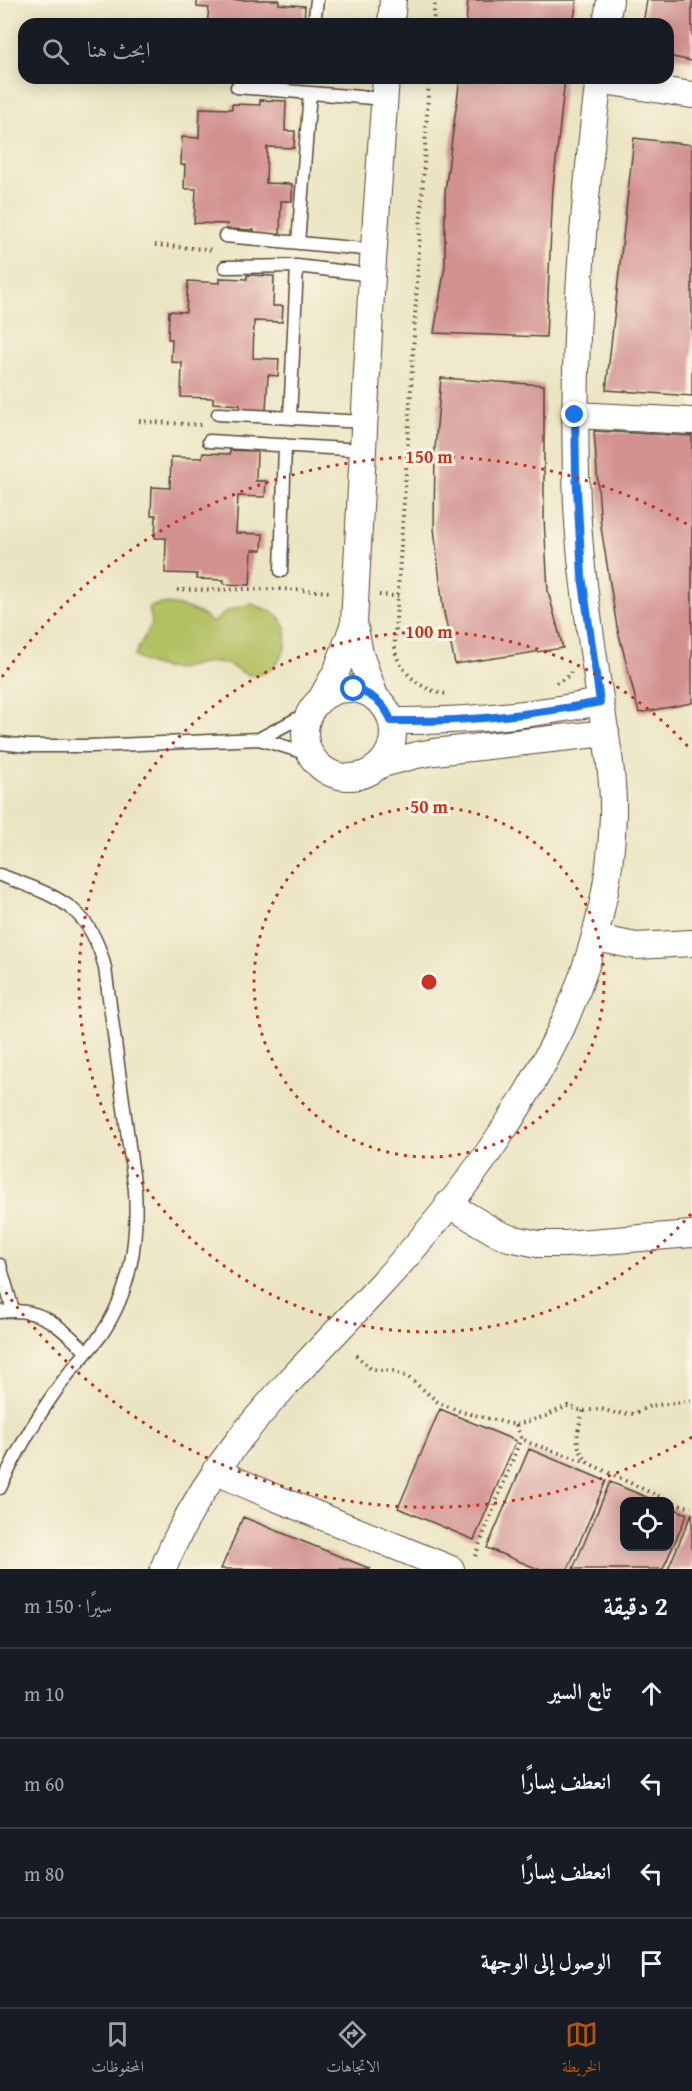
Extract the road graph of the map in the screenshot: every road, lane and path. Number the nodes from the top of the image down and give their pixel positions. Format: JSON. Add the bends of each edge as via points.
{"nodes":[{"id":1,"x":316,"y":0,"type":"edge"},
{"id":2,"x":393,"y":0,"type":"edge"},
{"id":3,"x":435,"y":0,"type":"edge"},
{"id":4,"x":610,"y":0,"type":"edge"},
{"id":5,"x":314,"y":18,"type":"edge"},
{"id":6,"x":392,"y":18,"type":"edge"},
{"id":7,"x":434,"y":18,"type":"edge"},
{"id":8,"x":607,"y":18,"type":"edge"},
{"id":9,"x":378,"y":84,"type":"edge"},
{"id":10,"x":385,"y":84,"type":"edge"},
{"id":11,"x":429,"y":84,"type":"edge"},
{"id":12,"x":597,"y":84,"type":"edge"},
{"id":13,"x":627,"y":84,"type":"edge"},
{"id":14,"x":237,"y":87,"type":"dead end"},
{"id":15,"x":310,"y":93,"type":"junction"},
{"id":16,"x":692,"y":95,"type":"edge"},
{"id":17,"x":225,"y":236,"type":"dead end"},
{"id":18,"x":298,"y":243,"type":"junction"},
{"id":19,"x":373,"y":262,"type":"junction"},
{"id":20,"x":225,"y":267,"type":"dead end"},
{"id":21,"x":297,"y":267,"type":"junction"},
{"id":22,"x":218,"y":414,"type":"dead end"},
{"id":23,"x":575,"y":415,"type":"junction"},
{"id":24,"x":290,"y":417,"type":"junction"},
{"id":25,"x":692,"y":421,"type":"edge"},
{"id":26,"x":364,"y":422,"type":"junction"},
{"id":27,"x":209,"y":441,"type":"dead end"},
{"id":28,"x":285,"y":445,"type":"junction"},
{"id":29,"x":363,"y":450,"type":"junction"},
{"id":30,"x":281,"y":571,"type":"dead end"},
{"id":31,"x":177,"y":590,"type":"dead end"},
{"id":32,"x":342,"y":593,"type":"dead end"},
{"id":33,"x":372,"y":595,"type":"dead end"},
{"id":34,"x":398,"y":596,"type":"junction"},
{"id":35,"x":354,"y":623,"type":"junction"},
{"id":36,"x":450,"y":694,"type":"dead end"},
{"id":37,"x":376,"y":699,"type":"junction"},
{"id":38,"x":600,"y":702,"type":"junction"},
{"id":39,"x":316,"y":706,"type":"junction"},
{"id":40,"x":511,"y":715,"type":"junction"},
{"id":41,"x":391,"y":721,"type":"junction"},
{"id":42,"x":606,"y":733,"type":"junction"},
{"id":43,"x":259,"y":739,"type":"junction"},
{"id":44,"x":0,"y":743,"type":"edge"},
{"id":45,"x":513,"y":744,"type":"junction"},
{"id":46,"x":310,"y":754,"type":"junction"},
{"id":47,"x":379,"y":765,"type":"junction"},
{"id":48,"x":0,"y":874,"type":"edge"},
{"id":49,"x":596,"y":938,"type":"junction"},
{"id":50,"x":692,"y":943,"type":"edge"},
{"id":51,"x":448,"y":1204,"type":"junction"},
{"id":52,"x":692,"y":1234,"type":"edge"},
{"id":53,"x":0,"y":1265,"type":"edge"},
{"id":54,"x":6,"y":1311,"type":"edge"},
{"id":55,"x":87,"y":1352,"type":"junction"},
{"id":56,"x":356,"y":1355,"type":"dead end"},
{"id":57,"x":692,"y":1401,"type":"edge"},
{"id":58,"x":583,"y":1411,"type":"junction"},
{"id":59,"x":516,"y":1425,"type":"junction"},
{"id":60,"x":521,"y":1438,"type":"junction"},
{"id":61,"x":590,"y":1464,"type":"junction"},
{"id":62,"x":215,"y":1471,"type":"junction"},
{"id":63,"x":0,"y":1488,"type":"edge"},
{"id":64,"x":692,"y":1507,"type":"edge"},
{"id":65,"x":475,"y":1556,"type":"dead end"},
{"id":66,"x":163,"y":1569,"type":"edge"},
{"id":67,"x":451,"y":1569,"type":"edge"}],
"edges":[{"from":1,"to":5,"type":"lane"},
{"from":2,"to":6,"type":"street"},
{"from":3,"to":7,"type":"path"},
{"from":4,"to":8,"type":"street"},
{"from":9,"to":15,"type":"lane"},
{"from":10,"to":19,"type":"street"},
{"from":11,"to":34,"type":"path"},
{"from":12,"to":23,"type":"street","via":[[579,277]]},
{"from":13,"to":16,"type":"street"},
{"from":14,"to":15,"type":"lane"},
{"from":15,"to":18,"type":"lane"},
{"from":17,"to":18,"type":"lane"},
{"from":18,"to":19,"type":"lane"},
{"from":19,"to":21,"type":"lane"},
{"from":19,"to":26,"type":"street"},
{"from":20,"to":21,"type":"lane"},
{"from":21,"to":24,"type":"lane"},
{"from":22,"to":24,"type":"lane"},
{"from":23,"to":25,"type":"street"},
{"from":23,"to":38,"type":"street","via":[[582,576]]},
{"from":24,"to":26,"type":"lane"},
{"from":26,"to":29,"type":"street"},
{"from":27,"to":28,"type":"lane"},
{"from":28,"to":29,"type":"lane"},
{"from":28,"to":30,"type":"lane"},
{"from":29,"to":35,"type":"street"},
{"from":31,"to":32,"type":"path"},
{"from":33,"to":34,"type":"path"},
{"from":34,"to":36,"type":"path","via":[[396,656],[406,673],[423,686]]},
{"from":35,"to":37,"type":"street"},
{"from":35,"to":39,"type":"street","via":[[337,670]]},
{"from":37,"to":39,"type":"street","via":[[354,689],[342,690],[331,693]]},
{"from":37,"to":41,"type":"street"},
{"from":38,"to":40,"type":"street"},
{"from":38,"to":42,"type":"street"},
{"from":39,"to":43,"type":"lane"},
{"from":39,"to":46,"type":"street","via":[[305,729]]},
{"from":40,"to":41,"type":"street"},
{"from":40,"to":45,"type":"street"},
{"from":41,"to":47,"type":"street","via":[[391,746]]},
{"from":42,"to":45,"type":"street"},
{"from":42,"to":49,"type":"street","via":[[613,812],[606,888]]},
{"from":43,"to":44,"type":"lane","via":[[91,746]]},
{"from":43,"to":46,"type":"lane"},
{"from":45,"to":47,"type":"street","via":[[417,755]]},
{"from":46,"to":47,"type":"street","via":[[326,770],[348,777],[370,772]]},
{"from":48,"to":55,"type":"lane","via":[[73,909],[94,935],[105,968],[135,1190],[135,1239],[125,1288],[101,1335]]},
{"from":49,"to":50,"type":"street","via":[[636,946]]},
{"from":49,"to":51,"type":"street","via":[[571,1005],[540,1070],[490,1150]]},
{"from":51,"to":52,"type":"street","via":[[495,1232],[538,1244]]},
{"from":51,"to":62,"type":"street","via":[[380,1286],[242,1434]]},
{"from":53,"to":54,"type":"lane"},
{"from":54,"to":55,"type":"lane","via":[[24,1311],[50,1319]]},
{"from":55,"to":63,"type":"lane","via":[[45,1407]]},
{"from":56,"to":59,"type":"path","via":[[371,1369],[408,1377],[440,1403]]},
{"from":57,"to":58,"type":"path","via":[[650,1406],[633,1414],[602,1409]]},
{"from":58,"to":59,"type":"path","via":[[567,1406]]},
{"from":58,"to":61,"type":"path","via":[[576,1444]]},
{"from":59,"to":60,"type":"path"},
{"from":60,"to":61,"type":"path"},
{"from":60,"to":65,"type":"path"},
{"from":61,"to":64,"type":"path"},
{"from":62,"to":66,"type":"street","via":[[180,1530]]},
{"from":62,"to":67,"type":"street"}]}
